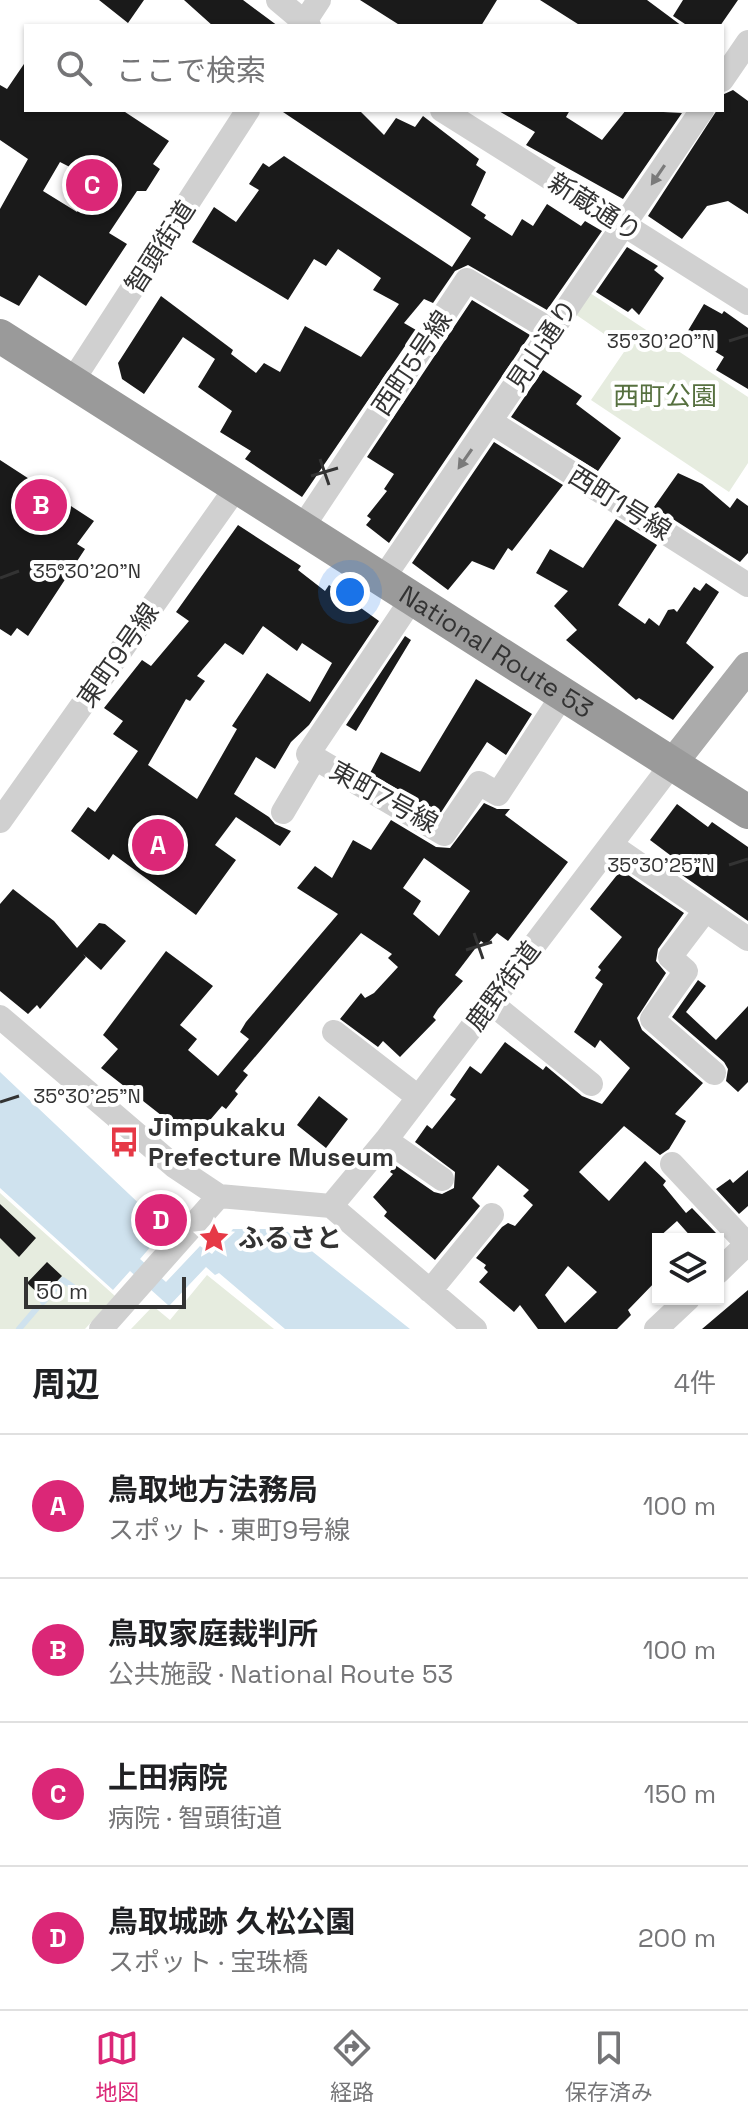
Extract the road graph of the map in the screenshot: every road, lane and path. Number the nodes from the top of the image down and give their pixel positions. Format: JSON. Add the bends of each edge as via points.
{"nodes":[{"id":1,"x":278,"y":0,"type":"edge"},
{"id":2,"x":319,"y":0,"type":"edge"},
{"id":3,"x":304,"y":24,"type":"edge"},
{"id":4,"x":306,"y":24,"type":"edge"},
{"id":5,"x":748,"y":42,"type":"edge"},
{"id":6,"x":724,"y":77,"type":"edge"},
{"id":7,"x":247,"y":112,"type":"edge"},
{"id":8,"x":445,"y":112,"type":"edge"},
{"id":9,"x":701,"y":112,"type":"edge"},
{"id":10,"x":624,"y":225,"type":"junction"},
{"id":11,"x":746,"y":298,"type":"edge"},
{"id":12,"x":551,"y":330,"type":"junction"},
{"id":13,"x":0,"y":336,"type":"edge"},
{"id":14,"x":71,"y":383,"type":"junction"},
{"id":15,"x":491,"y":422,"type":"junction"},
{"id":16,"x":236,"y":488,"type":"junction"},
{"id":17,"x":302,"y":528,"type":"junction"},
{"id":18,"x":382,"y":580,"type":"junction"},
{"id":19,"x":748,"y":585,"type":"edge"},
{"id":20,"x":412,"y":599,"type":"junction"},
{"id":21,"x":748,"y":667,"type":"edge"},
{"id":22,"x":564,"y":693,"type":"junction"},
{"id":23,"x":315,"y":758,"type":"junction"},
{"id":24,"x":672,"y":764,"type":"junction"},
{"id":25,"x":283,"y":812,"type":"dead end"},
{"id":26,"x":748,"y":812,"type":"edge"},
{"id":27,"x":0,"y":821,"type":"edge"},
{"id":28,"x":611,"y":845,"type":"junction"},
{"id":29,"x":705,"y":911,"type":"junction"},
{"id":30,"x":748,"y":939,"type":"edge"},
{"id":31,"x":491,"y":1003,"type":"junction"},
{"id":32,"x":0,"y":1017,"type":"edge"},
{"id":33,"x":334,"y":1032,"type":"dead end"},
{"id":34,"x":714,"y":1073,"type":"dead end"},
{"id":35,"x":591,"y":1084,"type":"dead end"},
{"id":36,"x":418,"y":1097,"type":"junction"},
{"id":37,"x":386,"y":1140,"type":"junction"},
{"id":38,"x":672,"y":1164,"type":"dead end"},
{"id":39,"x":442,"y":1179,"type":"dead end"},
{"id":40,"x":219,"y":1196,"type":"junction"},
{"id":41,"x":331,"y":1206,"type":"junction"},
{"id":42,"x":492,"y":1215,"type":"dead end"},
{"id":43,"x":747,"y":1243,"type":"edge"},
{"id":44,"x":724,"y":1266,"type":"edge"},
{"id":45,"x":430,"y":1291,"type":"junction"},
{"id":46,"x":682,"y":1305,"type":"edge"},
{"id":47,"x":101,"y":1329,"type":"edge"},
{"id":48,"x":475,"y":1329,"type":"edge"},
{"id":49,"x":656,"y":1329,"type":"edge"}],
"edges":[{"from":1,"to":3,"type":"street"},
{"from":2,"to":4,"type":"street"},
{"from":5,"to":6,"type":"street"},
{"from":7,"to":14,"type":"street","name":"智頭街道"},
{"from":8,"to":10,"type":"street","name":"新蔵通り"},
{"from":9,"to":10,"type":"street","name":"見山通り","one_way":true},
{"from":10,"to":11,"type":"street","name":"新蔵通り"},
{"from":10,"to":12,"type":"street","name":"見山通り"},
{"from":12,"to":15,"type":"street","name":"見山通り"},
{"from":12,"to":17,"type":"street","name":"西町5号線","via":[[467,280]]},
{"from":13,"to":14,"type":"highway","name":"National Route 53"},
{"from":14,"to":16,"type":"highway","name":"National Route 53"},
{"from":15,"to":18,"type":"street","name":"見山通り","one_way":true},
{"from":15,"to":19,"type":"street","name":"西町1号線"},
{"from":16,"to":17,"type":"highway","name":"National Route 53"},
{"from":16,"to":27,"type":"street","name":"東町9号線"},
{"from":17,"to":18,"type":"highway","name":"National Route 53"},
{"from":18,"to":20,"type":"highway","name":"National Route 53"},
{"from":20,"to":22,"type":"highway","name":"National Route 53"},
{"from":20,"to":23,"type":"street","name":"東町7号線","via":[[308,754]]},
{"from":21,"to":24,"type":"main road"},
{"from":22,"to":23,"type":"street","name":"東町7号線","via":[[498,794],[479,783],[444,834]]},
{"from":22,"to":24,"type":"highway","name":"National Route 53"},
{"from":23,"to":25,"type":"street"},
{"from":24,"to":26,"type":"highway","name":"National Route 53"},
{"from":24,"to":28,"type":"street","name":"鹿野街道"},
{"from":28,"to":29,"type":"street"},
{"from":28,"to":31,"type":"street","name":"鹿野街道"},
{"from":29,"to":30,"type":"street"},
{"from":29,"to":34,"type":"street","via":[[670,957],[686,971],[652,1019]]},
{"from":31,"to":35,"type":"street"},
{"from":31,"to":36,"type":"street","name":"鹿野街道"},
{"from":32,"to":40,"type":"street","via":[[174,1166]]},
{"from":33,"to":36,"type":"street"},
{"from":36,"to":37,"type":"street","name":"鹿野街道"},
{"from":37,"to":39,"type":"street"},
{"from":37,"to":41,"type":"street","name":"鹿野街道"},
{"from":38,"to":43,"type":"street"},
{"from":40,"to":41,"type":"street"},
{"from":40,"to":47,"type":"street"},
{"from":41,"to":45,"type":"street"},
{"from":42,"to":45,"type":"street"},
{"from":43,"to":44,"type":"street"},
{"from":45,"to":48,"type":"street"},
{"from":46,"to":49,"type":"street"}]}
